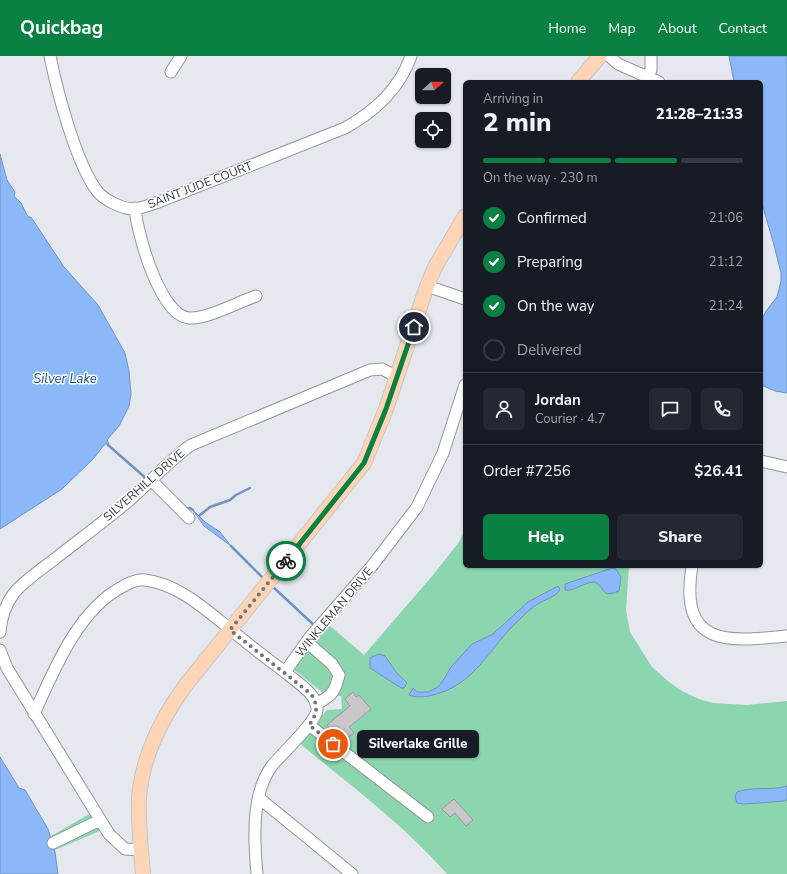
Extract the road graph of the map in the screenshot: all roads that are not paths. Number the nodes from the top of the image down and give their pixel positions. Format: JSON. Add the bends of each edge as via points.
{"nodes":[{"id":1,"x":50,"y":56,"type":"edge"},
{"id":2,"x":181,"y":56,"type":"edge"},
{"id":3,"x":411,"y":56,"type":"edge"},
{"id":4,"x":600,"y":56,"type":"edge"},
{"id":5,"x":609,"y":56,"type":"edge"},
{"id":6,"x":651,"y":56,"type":"edge"},
{"id":7,"x":171,"y":72,"type":"dead end"},
{"id":8,"x":647,"y":77,"type":"junction"},
{"id":9,"x":580,"y":80,"type":"edge"},
{"id":10,"x":654,"y":80,"type":"edge"},
{"id":11,"x":135,"y":208,"type":"junction"},
{"id":12,"x":463,"y":219,"type":"edge"},
{"id":13,"x":427,"y":286,"type":"junction"},
{"id":14,"x":256,"y":296,"type":"dead end"},
{"id":15,"x":463,"y":298,"type":"edge"},
{"id":16,"x":396,"y":377,"type":"junction"},
{"id":17,"x":463,"y":391,"type":"edge"},
{"id":18,"x":763,"y":461,"type":"edge"},
{"id":19,"x":787,"y":466,"type":"edge"},
{"id":20,"x":152,"y":481,"type":"junction"},
{"id":21,"x":189,"y":518,"type":"dead end"},
{"id":22,"x":692,"y":568,"type":"edge"},
{"id":23,"x":230,"y":630,"type":"junction"},
{"id":24,"x":0,"y":632,"type":"edge"},
{"id":25,"x":787,"y":636,"type":"edge"},
{"id":26,"x":307,"y":642,"type":"junction"},
{"id":27,"x":0,"y":650,"type":"edge"},
{"id":28,"x":285,"y":672,"type":"junction"},
{"id":29,"x":316,"y":704,"type":"junction"},
{"id":30,"x":34,"y":714,"type":"junction"},
{"id":31,"x":309,"y":725,"type":"junction"},
{"id":32,"x":259,"y":798,"type":"junction"},
{"id":33,"x":428,"y":817,"type":"dead end"},
{"id":34,"x":100,"y":820,"type":"junction"},
{"id":35,"x":53,"y":842,"type":"dead end"},
{"id":36,"x":141,"y":850,"type":"junction"},
{"id":37,"x":143,"y":874,"type":"edge"},
{"id":38,"x":257,"y":874,"type":"edge"},
{"id":39,"x":352,"y":874,"type":"edge"}],
"edges":[{"from":1,"to":11,"type":"street","name":"SAINT JUDE COURT","via":[[78,156],[97,192],[112,202]]},
{"from":2,"to":7,"type":"street"},
{"from":3,"to":11,"type":"street","name":"SAINT JUDE COURT","via":[[392,90],[371,111],[345,128],[161,201]]},
{"from":4,"to":9,"type":"main road"},
{"from":5,"to":8,"type":"street","via":[[618,64]]},
{"from":6,"to":8,"type":"street","via":[[651,70]]},
{"from":8,"to":10,"type":"street"},
{"from":11,"to":14,"type":"street","via":[[138,232],[152,272],[165,297],[180,316],[197,317]]},
{"from":12,"to":13,"type":"main road"},
{"from":13,"to":15,"type":"street"},
{"from":13,"to":16,"type":"main road"},
{"from":16,"to":20,"type":"street","name":"SILVERHILL DRIVE","via":[[382,369],[370,370],[191,445],[179,453]]},
{"from":16,"to":23,"type":"main road","via":[[364,463]]},
{"from":17,"to":26,"type":"street","name":"WINKLEMAN DRIVE","via":[[443,453],[417,507]]},
{"from":18,"to":19,"type":"street"},
{"from":20,"to":21,"type":"street"},
{"from":20,"to":24,"type":"street","name":"SILVERHILL DRIVE","via":[[14,593],[1,619]]},
{"from":22,"to":25,"type":"street","via":[[690,605],[696,621],[706,631],[729,639],[749,640]]},
{"from":23,"to":28,"type":"street"},
{"from":23,"to":30,"type":"street","via":[[207,610],[173,588],[144,580],[130,582],[109,594],[87,617],[66,648]]},
{"from":23,"to":36,"type":"main road","via":[[172,705],[155,735],[139,796]]},
{"from":26,"to":28,"type":"street","name":"WINKLEMAN DRIVE"},
{"from":26,"to":29,"type":"street","via":[[332,664],[339,675],[329,697]]},
{"from":27,"to":30,"type":"street","via":[[7,668]]},
{"from":28,"to":29,"type":"street","via":[[311,694]]},
{"from":29,"to":31,"type":"street","via":[[316,716]]},
{"from":30,"to":34,"type":"street"},
{"from":31,"to":32,"type":"street","via":[[272,767],[262,785]]},
{"from":31,"to":33,"type":"street"},
{"from":32,"to":38,"type":"street","via":[[255,839]]},
{"from":32,"to":39,"type":"street"},
{"from":34,"to":35,"type":"street"},
{"from":34,"to":36,"type":"street","via":[[120,846],[125,849]]},
{"from":36,"to":37,"type":"main road"}]}
